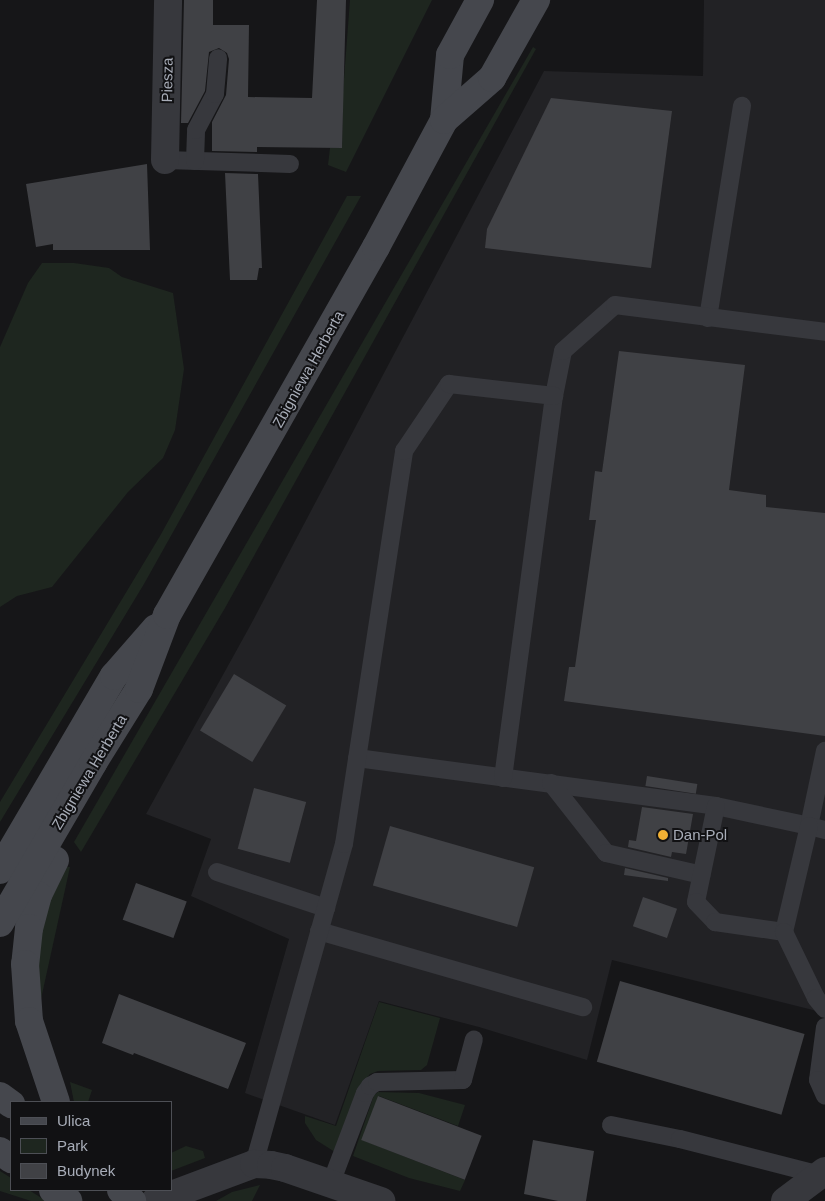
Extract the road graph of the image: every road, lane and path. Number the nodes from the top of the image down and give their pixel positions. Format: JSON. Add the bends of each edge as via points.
{"nodes":[{"id":1,"x":168,"y":0,"type":"edge"},
{"id":2,"x":480,"y":0,"type":"edge"},
{"id":3,"x":536,"y":0,"type":"edge"},
{"id":4,"x":218,"y":58,"type":"dead end"},
{"id":5,"x":742,"y":106,"type":"dead end"},
{"id":6,"x":444,"y":120,"type":"junction"},
{"id":7,"x":165,"y":160,"type":"joint"},
{"id":8,"x":195,"y":161,"type":"junction"},
{"id":9,"x":290,"y":164,"type":"dead end"},
{"id":10,"x":708,"y":318,"type":"junction"},
{"id":11,"x":825,"y":332,"type":"edge"},
{"id":12,"x":554,"y":396,"type":"junction"},
{"id":13,"x":825,"y":751,"type":"edge"},
{"id":14,"x":84,"y":754,"type":"junction"},
{"id":15,"x":357,"y":758,"type":"junction"},
{"id":16,"x":503,"y":778,"type":"junction"},
{"id":17,"x":551,"y":783,"type":"junction"},
{"id":18,"x":716,"y":806,"type":"junction"},
{"id":19,"x":817,"y":828,"type":"edge"},
{"id":20,"x":0,"y":837,"type":"edge"},
{"id":21,"x":0,"y":870,"type":"edge"},
{"id":22,"x":217,"y":872,"type":"dead end"},
{"id":23,"x":702,"y":875,"type":"junction"},
{"id":24,"x":326,"y":908,"type":"junction"},
{"id":25,"x":0,"y":923,"type":"edge"},
{"id":26,"x":319,"y":931,"type":"junction"},
{"id":27,"x":784,"y":932,"type":"junction"},
{"id":28,"x":583,"y":1007,"type":"dead end"},
{"id":29,"x":825,"y":1009,"type":"edge"},
{"id":30,"x":825,"y":1027,"type":"edge"},
{"id":31,"x":474,"y":1039,"type":"dead end"},
{"id":32,"x":825,"y":1096,"type":"edge"},
{"id":33,"x":56,"y":1101,"type":"edge"},
{"id":34,"x":611,"y":1124,"type":"dead end"},
{"id":35,"x":0,"y":1150,"type":"edge"},
{"id":36,"x":10,"y":1158,"type":"edge"},
{"id":37,"x":254,"y":1164,"type":"junction"},
{"id":38,"x":822,"y":1173,"type":"edge"},
{"id":39,"x":332,"y":1183,"type":"junction"},
{"id":40,"x":54,"y":1191,"type":"edge"},
{"id":41,"x":122,"y":1191,"type":"edge"},
{"id":42,"x":68,"y":1201,"type":"edge"},
{"id":43,"x":132,"y":1201,"type":"edge"},
{"id":44,"x":155,"y":1201,"type":"edge"},
{"id":45,"x":381,"y":1201,"type":"edge"},
{"id":46,"x":785,"y":1201,"type":"edge"}],
"edges":[{"from":1,"to":7,"type":"street","name":"Piesza"},
{"from":2,"to":6,"type":"street","name":"Zbigniewa Herberta","via":[[450,55]]},
{"from":3,"to":6,"type":"street","name":"Zbigniewa Herberta","via":[[492,78]]},
{"from":4,"to":8,"type":"lane","via":[[216,94],[196,130]]},
{"from":5,"to":10,"type":"lane"},
{"from":6,"to":14,"type":"street","name":"Zbigniewa Herberta","via":[[342,308],[167,615],[139,689]]},
{"from":7,"to":8,"type":"lane"},
{"from":8,"to":9,"type":"lane"},
{"from":10,"to":11,"type":"lane"},
{"from":10,"to":12,"type":"lane","via":[[615,305],[562,351]]},
{"from":12,"to":15,"type":"lane","via":[[449,384],[404,451]]},
{"from":12,"to":16,"type":"lane"},
{"from":13,"to":19,"type":"lane"},
{"from":14,"to":20,"type":"street","via":[[49,759]]},
{"from":14,"to":21,"type":"street","name":"Zbigniewa Herberta"},
{"from":14,"to":25,"type":"street","name":"Zbigniewa Herberta"},
{"from":14,"to":33,"type":"street","via":[[90,795],[38,895],[29,928],[25,964],[29,1021]]},
{"from":15,"to":16,"type":"lane"},
{"from":15,"to":24,"type":"lane","via":[[344,844]]},
{"from":16,"to":17,"type":"lane"},
{"from":17,"to":18,"type":"lane"},
{"from":17,"to":23,"type":"lane","via":[[606,853]]},
{"from":18,"to":19,"type":"lane"},
{"from":18,"to":23,"type":"lane"},
{"from":19,"to":27,"type":"lane"},
{"from":22,"to":24,"type":"lane"},
{"from":23,"to":27,"type":"lane","via":[[696,902],[714,922]]},
{"from":24,"to":26,"type":"lane"},
{"from":26,"to":28,"type":"lane"},
{"from":26,"to":37,"type":"lane"},
{"from":27,"to":29,"type":"lane","via":[[816,998]]},
{"from":30,"to":32,"type":"lane","via":[[818,1080]]},
{"from":31,"to":39,"type":"lane","via":[[463,1080],[377,1082],[370,1086]]},
{"from":34,"to":38,"type":"lane"},
{"from":35,"to":36,"type":"street"},
{"from":37,"to":39,"type":"street","via":[[271,1165]]},
{"from":37,"to":44,"type":"street"},
{"from":38,"to":46,"type":"street"},
{"from":39,"to":45,"type":"street"},
{"from":40,"to":42,"type":"street"},
{"from":41,"to":43,"type":"street"}]}
